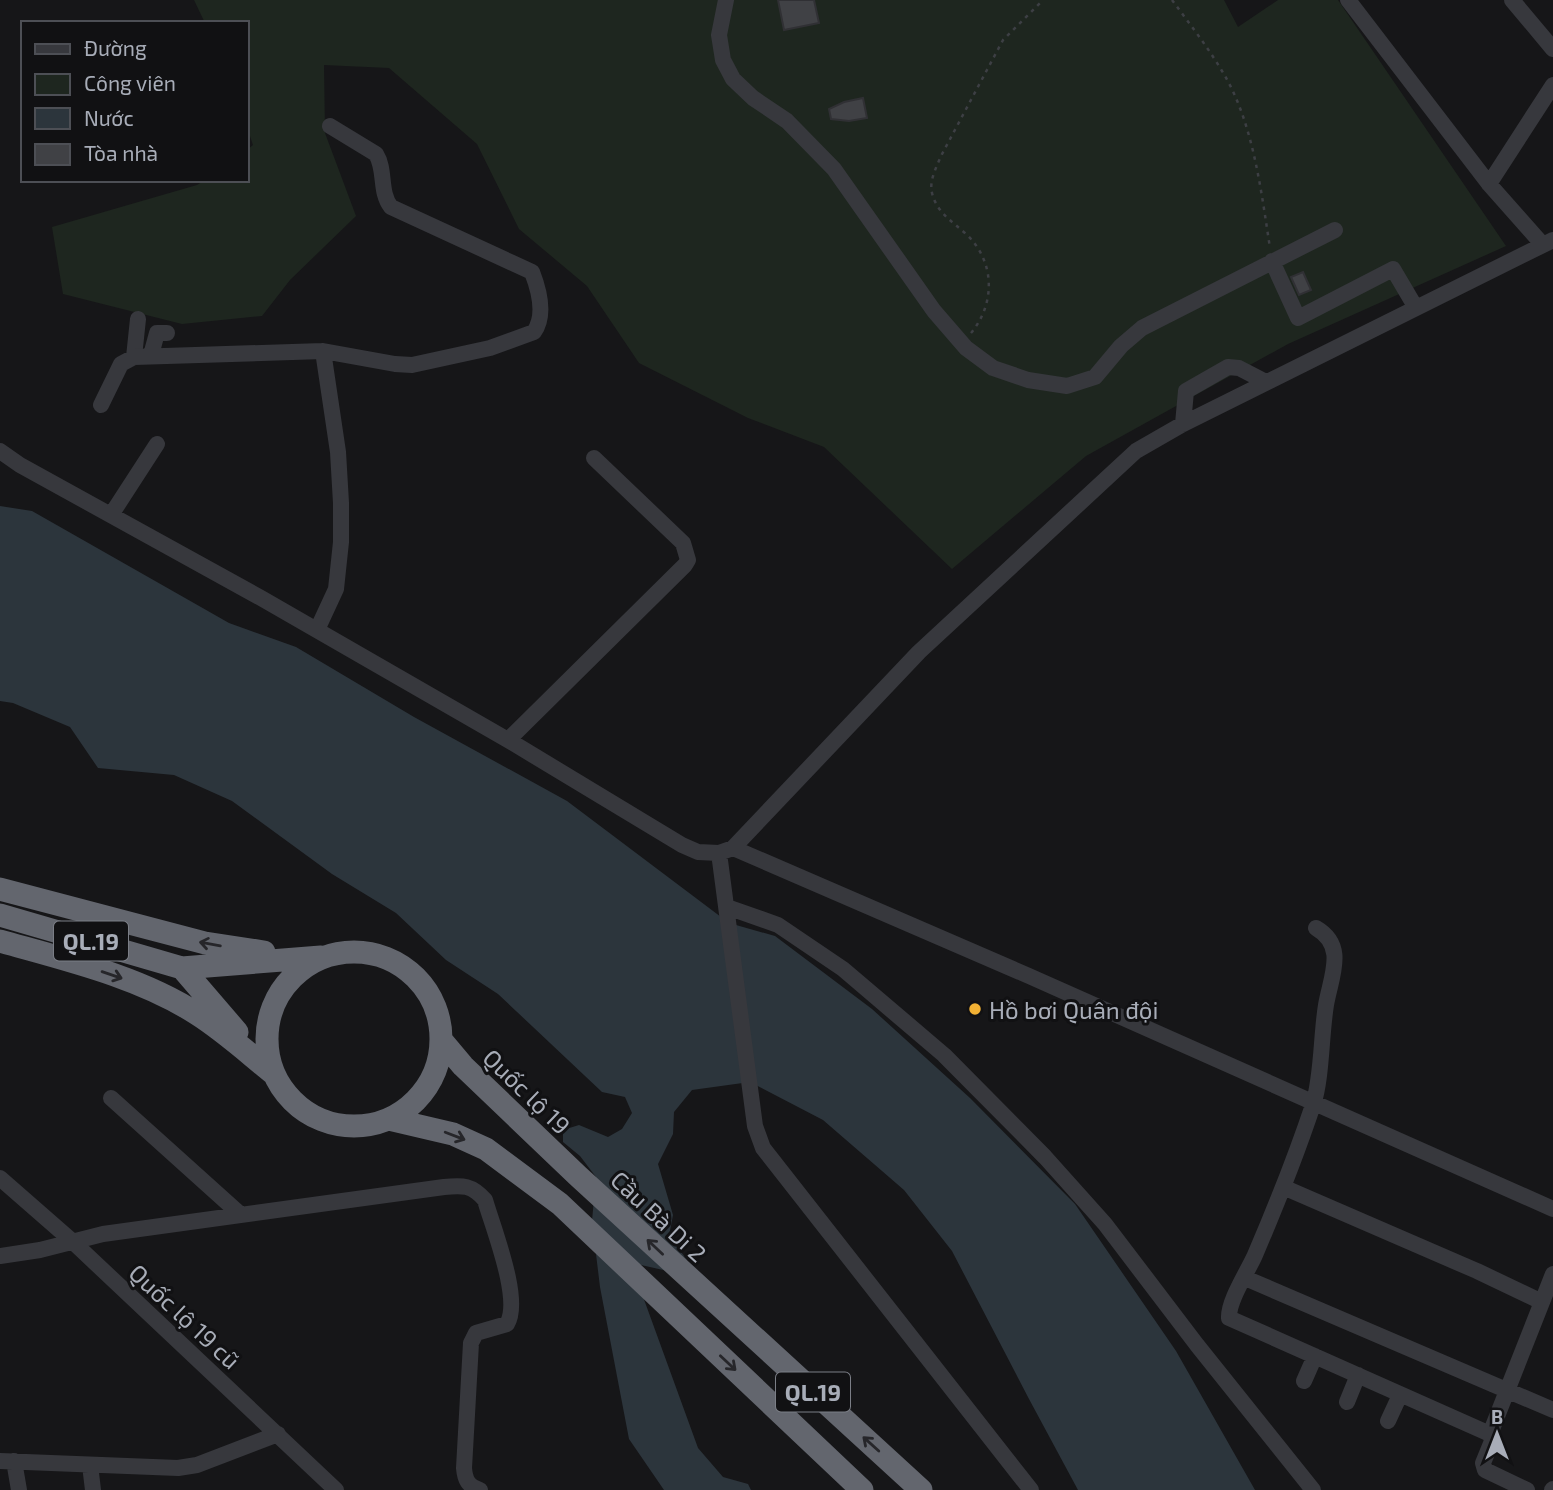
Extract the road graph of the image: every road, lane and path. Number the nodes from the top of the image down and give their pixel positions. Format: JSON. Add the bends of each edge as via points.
{"nodes":[{"id":1,"x":726,"y":0,"type":"edge"},
{"id":2,"x":1043,"y":0,"type":"edge"},
{"id":3,"x":1172,"y":0,"type":"edge"},
{"id":4,"x":1348,"y":0,"type":"edge"},
{"id":5,"x":1513,"y":0,"type":"edge"},
{"id":6,"x":1553,"y":49,"type":"edge"},
{"id":7,"x":1553,"y":85,"type":"edge"},
{"id":8,"x":330,"y":126,"type":"dead end"},
{"id":9,"x":1489,"y":184,"type":"junction"},
{"id":10,"x":1335,"y":230,"type":"dead end"},
{"id":11,"x":1548,"y":242,"type":"edge"},
{"id":12,"x":1272,"y":261,"type":"junction"},
{"id":13,"x":1416,"y":308,"type":"junction"},
{"id":14,"x":138,"y":319,"type":"dead end"},
{"id":15,"x":167,"y":333,"type":"dead end"},
{"id":16,"x":961,"y":344,"type":"junction"},
{"id":17,"x":323,"y":351,"type":"junction"},
{"id":18,"x":151,"y":355,"type":"junction"},
{"id":19,"x":134,"y":357,"type":"junction"},
{"id":20,"x":1266,"y":382,"type":"junction"},
{"id":21,"x":101,"y":405,"type":"dead end"},
{"id":22,"x":1183,"y":424,"type":"junction"},
{"id":23,"x":157,"y":444,"type":"dead end"},
{"id":24,"x":0,"y":451,"type":"edge"},
{"id":25,"x":594,"y":458,"type":"dead end"},
{"id":26,"x":111,"y":516,"type":"junction"},
{"id":27,"x":317,"y":630,"type":"junction"},
{"id":28,"x":508,"y":740,"type":"junction"},
{"id":29,"x":726,"y":850,"type":"junction"},
{"id":30,"x":0,"y":889,"type":"edge"},
{"id":31,"x":0,"y":915,"type":"edge"},
{"id":32,"x":728,"y":915,"type":"junction"},
{"id":33,"x":1316,"y":928,"type":"dead end"},
{"id":34,"x":0,"y":941,"type":"edge"},
{"id":35,"x":327,"y":957,"type":"junction"},
{"id":36,"x":182,"y":968,"type":"junction"},
{"id":37,"x":442,"y":1041,"type":"junction"},
{"id":38,"x":274,"y":1074,"type":"junction"},
{"id":39,"x":111,"y":1098,"type":"dead end"},
{"id":40,"x":1314,"y":1102,"type":"junction"},
{"id":41,"x":390,"y":1119,"type":"junction"},
{"id":42,"x":578,"y":1176,"type":"joint"},
{"id":43,"x":0,"y":1178,"type":"edge"},
{"id":44,"x":1283,"y":1187,"type":"junction"},
{"id":45,"x":1553,"y":1209,"type":"edge"},
{"id":46,"x":242,"y":1215,"type":"junction"},
{"id":47,"x":72,"y":1241,"type":"junction"},
{"id":48,"x":0,"y":1256,"type":"edge"},
{"id":49,"x":1553,"y":1274,"type":"edge"},
{"id":50,"x":1245,"y":1278,"type":"junction"},
{"id":51,"x":1542,"y":1301,"type":"junction"},
{"id":52,"x":1315,"y":1356,"type":"junction"},
{"id":53,"x":1358,"y":1375,"type":"junction"},
{"id":54,"x":1304,"y":1381,"type":"dead end"},
{"id":55,"x":1508,"y":1391,"type":"junction"},
{"id":56,"x":1400,"y":1395,"type":"junction"},
{"id":57,"x":1346,"y":1402,"type":"dead end"},
{"id":58,"x":1553,"y":1410,"type":"edge"},
{"id":59,"x":1388,"y":1421,"type":"dead end"},
{"id":60,"x":278,"y":1434,"type":"junction"},
{"id":61,"x":1490,"y":1434,"type":"junction"},
{"id":62,"x":7,"y":1461,"type":"edge"},
{"id":63,"x":90,"y":1465,"type":"junction"},
{"id":64,"x":19,"y":1490,"type":"edge"},
{"id":65,"x":93,"y":1490,"type":"edge"},
{"id":66,"x":336,"y":1490,"type":"edge"},
{"id":67,"x":480,"y":1490,"type":"edge"},
{"id":68,"x":862,"y":1490,"type":"edge"},
{"id":69,"x":921,"y":1490,"type":"edge"},
{"id":70,"x":1031,"y":1490,"type":"edge"},
{"id":71,"x":1313,"y":1490,"type":"edge"},
{"id":72,"x":1527,"y":1490,"type":"edge"}],
"edges":[{"from":1,"to":16,"type":"street","via":[[719,35],[723,60],[733,79],[788,121],[834,169]]},
{"from":2,"to":16,"type":"path","via":[[1003,40],[933,176],[932,192],[939,212],[981,249],[990,276],[989,300],[975,329]]},
{"from":3,"to":12,"type":"path","via":[[1223,72],[1239,108],[1258,174]]},
{"from":4,"to":9,"type":"street"},
{"from":5,"to":6,"type":"street"},
{"from":7,"to":9,"type":"street"},
{"from":8,"to":17,"type":"street","via":[[376,154],[391,207],[532,272],[540,316],[534,332],[489,348],[412,365]]},
{"from":9,"to":11,"type":"street"},
{"from":10,"to":12,"type":"street"},
{"from":11,"to":13,"type":"street"},
{"from":12,"to":13,"type":"street","via":[[1298,318],[1394,269]]},
{"from":12,"to":16,"type":"street","via":[[1142,328],[1094,377],[1066,386],[993,368]]},
{"from":13,"to":20,"type":"street"},
{"from":14,"to":19,"type":"street"},
{"from":15,"to":18,"type":"street","via":[[157,332]]},
{"from":17,"to":18,"type":"street"},
{"from":17,"to":27,"type":"street","via":[[338,452],[341,542],[336,589]]},
{"from":18,"to":19,"type":"street"},
{"from":19,"to":21,"type":"street","via":[[121,363]]},
{"from":20,"to":22,"type":"street"},
{"from":20,"to":22,"type":"street","via":[[1227,367],[1186,391]]},
{"from":22,"to":29,"type":"street","via":[[1136,451],[919,652]]},
{"from":23,"to":26,"type":"street"},
{"from":24,"to":26,"type":"street"},
{"from":25,"to":28,"type":"street","via":[[682,543],[688,559]]},
{"from":26,"to":27,"type":"street"},
{"from":27,"to":28,"type":"street"},
{"from":28,"to":29,"type":"street","via":[[682,845],[698,852]]},
{"from":29,"to":32,"type":"street"},
{"from":29,"to":40,"type":"street"},
{"from":35,"to":30,"type":"highway","one_way":true,"via":[[205,943]]},
{"from":31,"to":36,"type":"highway","number":"QL.19"},
{"from":32,"to":70,"type":"street","via":[[755,1126],[763,1148]]},
{"from":32,"to":71,"type":"street","via":[[778,925],[832,962],[944,1055],[1105,1224]]},
{"from":33,"to":40,"type":"street","via":[[1334,946],[1335,960]]},
{"from":34,"to":38,"type":"highway","one_way":true,"via":[[139,985],[197,1013]]},
{"from":35,"to":36,"type":"highway","number":"QL.19"},
{"from":35,"to":37,"type":"highway","via":[[368,955],[406,969],[426,989],[438,1014]]},
{"from":35,"to":38,"type":"highway","via":[[305,967],[274,1004],[267,1051]]},
{"from":36,"to":38,"type":"highway"},
{"from":37,"to":41,"type":"highway","via":[[427,1088],[411,1106]]},
{"from":37,"to":42,"type":"highway","name":"Quốc lộ 19","number":"QL.19"},
{"from":38,"to":41,"type":"highway","via":[[288,1097],[310,1114],[335,1124],[363,1126]]},
{"from":39,"to":46,"type":"street"},
{"from":40,"to":44,"type":"street"},
{"from":40,"to":45,"type":"street"},
{"from":41,"to":68,"type":"highway","number":"QL.19","one_way":true,"via":[[453,1134],[486,1149],[560,1204]]},
{"from":69,"to":42,"type":"highway","name":"Cầu Bà Di 2","number":"QL.19","one_way":true},
{"from":43,"to":47,"type":"street","name":"Quốc lộ 19 cũ"},
{"from":44,"to":50,"type":"street"},
{"from":44,"to":51,"type":"street"},
{"from":46,"to":47,"type":"street"},
{"from":46,"to":67,"type":"street","via":[[455,1185],[475,1189],[485,1200],[511,1290],[512,1310],[507,1324],[476,1334],[471,1343],[464,1468],[466,1481]]},
{"from":47,"to":48,"type":"street"},
{"from":47,"to":60,"type":"street","name":"Quốc lộ 19 cũ"},
{"from":49,"to":51,"type":"street"},
{"from":50,"to":52,"type":"street","via":[[1231,1306],[1230,1319]]},
{"from":50,"to":55,"type":"street"},
{"from":51,"to":55,"type":"street"},
{"from":52,"to":53,"type":"street"},
{"from":52,"to":54,"type":"street"},
{"from":53,"to":56,"type":"street"},
{"from":53,"to":57,"type":"street"},
{"from":55,"to":58,"type":"street"},
{"from":55,"to":61,"type":"street"},
{"from":56,"to":59,"type":"street"},
{"from":56,"to":61,"type":"street"},
{"from":60,"to":63,"type":"street","via":[[198,1465],[159,1469]]},
{"from":60,"to":66,"type":"street","name":"Quốc lộ 19 cũ"},
{"from":61,"to":72,"type":"street","via":[[1485,1470]]},
{"from":62,"to":63,"type":"street"},
{"from":62,"to":64,"type":"street"},
{"from":63,"to":65,"type":"street"}]}
